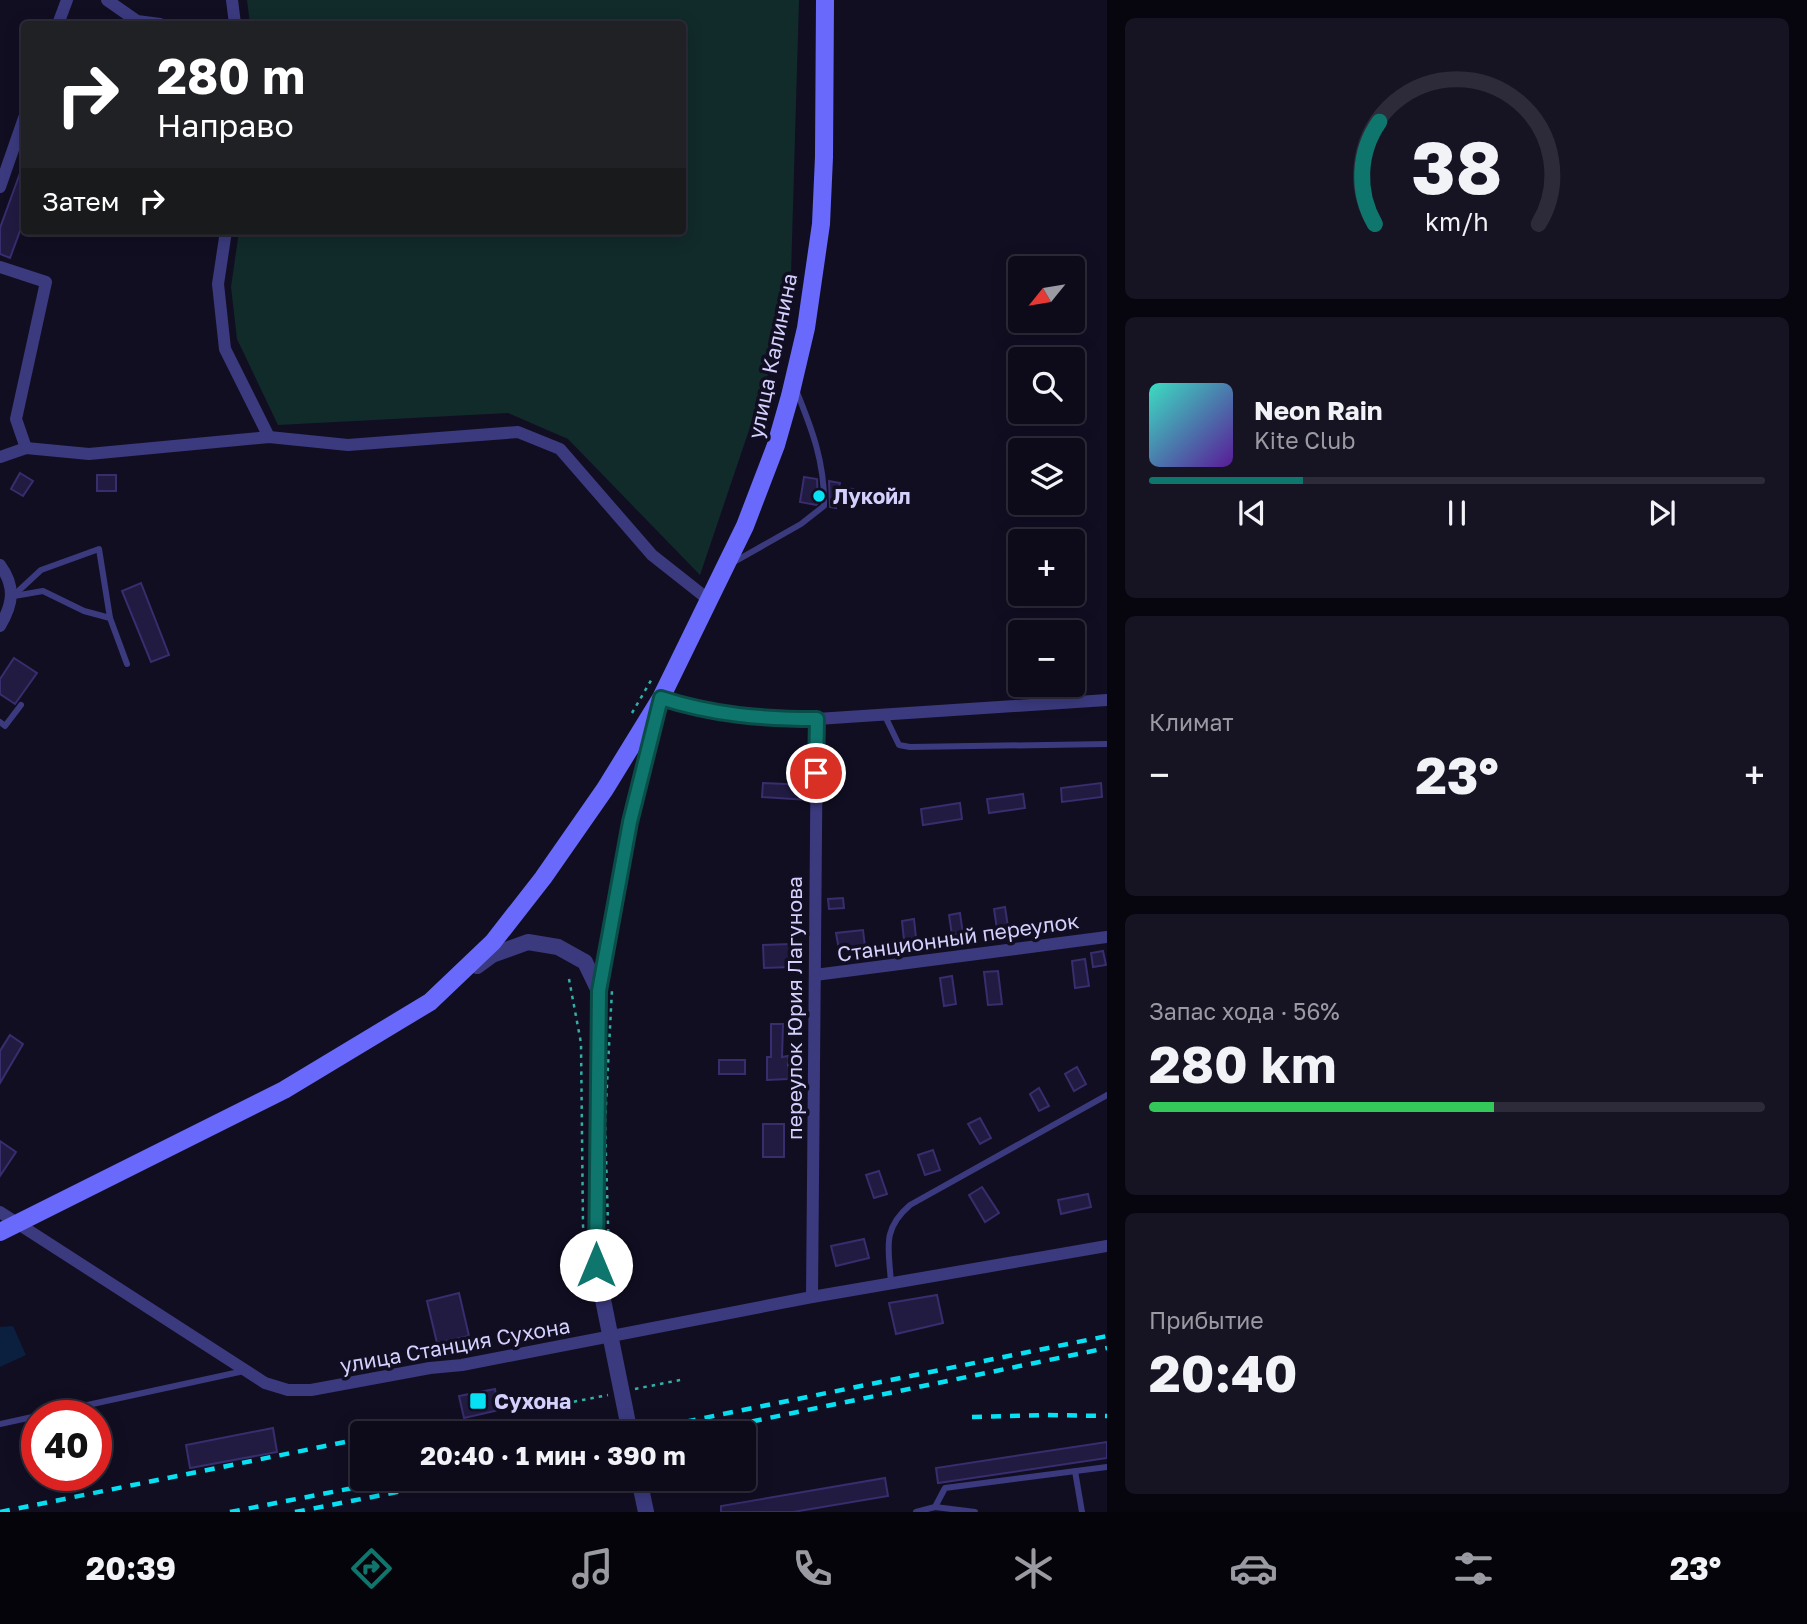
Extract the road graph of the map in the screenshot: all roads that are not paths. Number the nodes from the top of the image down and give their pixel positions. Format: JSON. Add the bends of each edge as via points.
{"nodes":[{"id":1,"x":67,"y":0,"type":"edge"},
{"id":2,"x":107,"y":0,"type":"edge"},
{"id":3,"x":232,"y":0,"type":"edge"},
{"id":4,"x":825,"y":0,"type":"edge"},
{"id":5,"x":59,"y":21,"type":"edge"},
{"id":6,"x":137,"y":21,"type":"edge"},
{"id":7,"x":235,"y":21,"type":"edge"},
{"id":8,"x":21,"y":127,"type":"edge"},
{"id":9,"x":0,"y":187,"type":"edge"},
{"id":10,"x":225,"y":235,"type":"edge"},
{"id":11,"x":0,"y":267,"type":"edge"},
{"id":12,"x":793,"y":384,"type":"junction"},
{"id":13,"x":269,"y":437,"type":"junction"},
{"id":14,"x":26,"y":448,"type":"junction"},
{"id":15,"x":0,"y":457,"type":"edge"},
{"id":16,"x":0,"y":565,"type":"edge"},
{"id":17,"x":726,"y":566,"type":"junction"},
{"id":18,"x":13,"y":596,"type":"junction"},
{"id":19,"x":709,"y":600,"type":"junction"},
{"id":20,"x":110,"y":618,"type":"junction"},
{"id":21,"x":0,"y":626,"type":"edge"},
{"id":22,"x":127,"y":664,"type":"dead end"},
{"id":23,"x":661,"y":698,"type":"junction"},
{"id":24,"x":1107,"y":700,"type":"edge"},
{"id":25,"x":21,"y":705,"type":"dead end"},
{"id":26,"x":884,"y":715,"type":"junction"},
{"id":27,"x":817,"y":719,"type":"junction"},
{"id":28,"x":0,"y":722,"type":"edge"},
{"id":29,"x":1107,"y":744,"type":"edge"},
{"id":30,"x":1107,"y":937,"type":"edge"},
{"id":31,"x":815,"y":975,"type":"junction"},
{"id":32,"x":605,"y":991,"type":"junction"},
{"id":33,"x":430,"y":1002,"type":"junction"},
{"id":34,"x":1107,"y":1095,"type":"edge"},
{"id":35,"x":0,"y":1212,"type":"edge"},
{"id":36,"x":19,"y":1223,"type":"junction"},
{"id":37,"x":0,"y":1232,"type":"edge"},
{"id":38,"x":1107,"y":1247,"type":"edge"},
{"id":39,"x":891,"y":1283,"type":"junction"},
{"id":40,"x":812,"y":1297,"type":"junction"},
{"id":41,"x":247,"y":1371,"type":"junction"},
{"id":42,"x":112,"y":1400,"type":"edge"},
{"id":43,"x":21,"y":1419,"type":"edge"},
{"id":44,"x":628,"y":1421,"type":"edge"},
{"id":45,"x":0,"y":1424,"type":"edge"},
{"id":46,"x":1107,"y":1467,"type":"edge"},
{"id":47,"x":1074,"y":1471,"type":"junction"},
{"id":48,"x":642,"y":1491,"type":"edge"},
{"id":49,"x":935,"y":1507,"type":"junction"},
{"id":50,"x":646,"y":1512,"type":"edge"},
{"id":51,"x":916,"y":1512,"type":"edge"},
{"id":52,"x":975,"y":1512,"type":"edge"},
{"id":53,"x":1082,"y":1512,"type":"edge"}],
"edges":[{"from":1,"to":5,"type":"street"},
{"from":2,"to":6,"type":"street"},
{"from":3,"to":7,"type":"street"},
{"from":4,"to":12,"type":"main road","name":"улица Калинина","via":[[821,224]]},
{"from":8,"to":9,"type":"street"},
{"from":10,"to":13,"type":"street","via":[[218,284],[225,349]]},
{"from":11,"to":14,"type":"street","via":[[46,282],[16,419]]},
{"from":12,"to":17,"type":"main road","name":"улица Калинина","via":[[776,445]]},
{"from":12,"to":17,"type":"lane","via":[[816,438],[824,506]]},
{"from":13,"to":14,"type":"street","via":[[89,454]]},
{"from":13,"to":19,"type":"street","via":[[348,445],[518,432],[560,449],[652,555]]},
{"from":14,"to":15,"type":"street"},
{"from":16,"to":18,"type":"street"},
{"from":17,"to":19,"type":"main road","name":"улица Калинина"},
{"from":18,"to":20,"type":"lane","via":[[43,591]]},
{"from":18,"to":20,"type":"lane","via":[[41,570],[99,550]]},
{"from":18,"to":21,"type":"street"},
{"from":19,"to":23,"type":"main road","name":"улица Калинина"},
{"from":20,"to":22,"type":"lane"},
{"from":23,"to":27,"type":"street","via":[[717,713]]},
{"from":23,"to":32,"type":"street","via":[[630,822]]},
{"from":23,"to":33,"type":"main road","name":"улица Калинина","via":[[606,789],[543,878],[493,942]]},
{"from":24,"to":26,"type":"street"},
{"from":25,"to":28,"type":"lane","via":[[5,726]]},
{"from":26,"to":27,"type":"street"},
{"from":26,"to":29,"type":"lane","via":[[899,745],[910,747]]},
{"from":27,"to":31,"type":"street","name":"переулок Юрия Лагунова"},
{"from":30,"to":31,"type":"street","name":"Станционный переулок"},
{"from":31,"to":40,"type":"street","name":"переулок Юрия Лагунова"},
{"from":32,"to":33,"type":"street","via":[[585,962],[558,947],[528,942],[492,955]]},
{"from":32,"to":44,"type":"street","bridge":true,"via":[[596,1265]]},
{"from":33,"to":36,"type":"main road","name":"улица Калинина","via":[[284,1090]]},
{"from":34,"to":39,"type":"lane","via":[[898,1215],[888,1241]]},
{"from":35,"to":36,"type":"street","name":"улица Станция Сухона"},
{"from":36,"to":37,"type":"main road","name":"улица Калинина"},
{"from":36,"to":41,"type":"street","name":"улица Станция Сухона"},
{"from":38,"to":39,"type":"street","name":"улица Станция Сухона"},
{"from":39,"to":40,"type":"street","name":"улица Станция Сухона"},
{"from":40,"to":41,"type":"street","name":"улица Станция Сухона","via":[[311,1390],[288,1390]]},
{"from":41,"to":42,"type":"lane"},
{"from":43,"to":45,"type":"lane"},
{"from":46,"to":47,"type":"lane"},
{"from":47,"to":49,"type":"lane","via":[[945,1488]]},
{"from":47,"to":53,"type":"lane"},
{"from":48,"to":50,"type":"street"},
{"from":49,"to":51,"type":"lane"},
{"from":49,"to":52,"type":"lane"}]}
